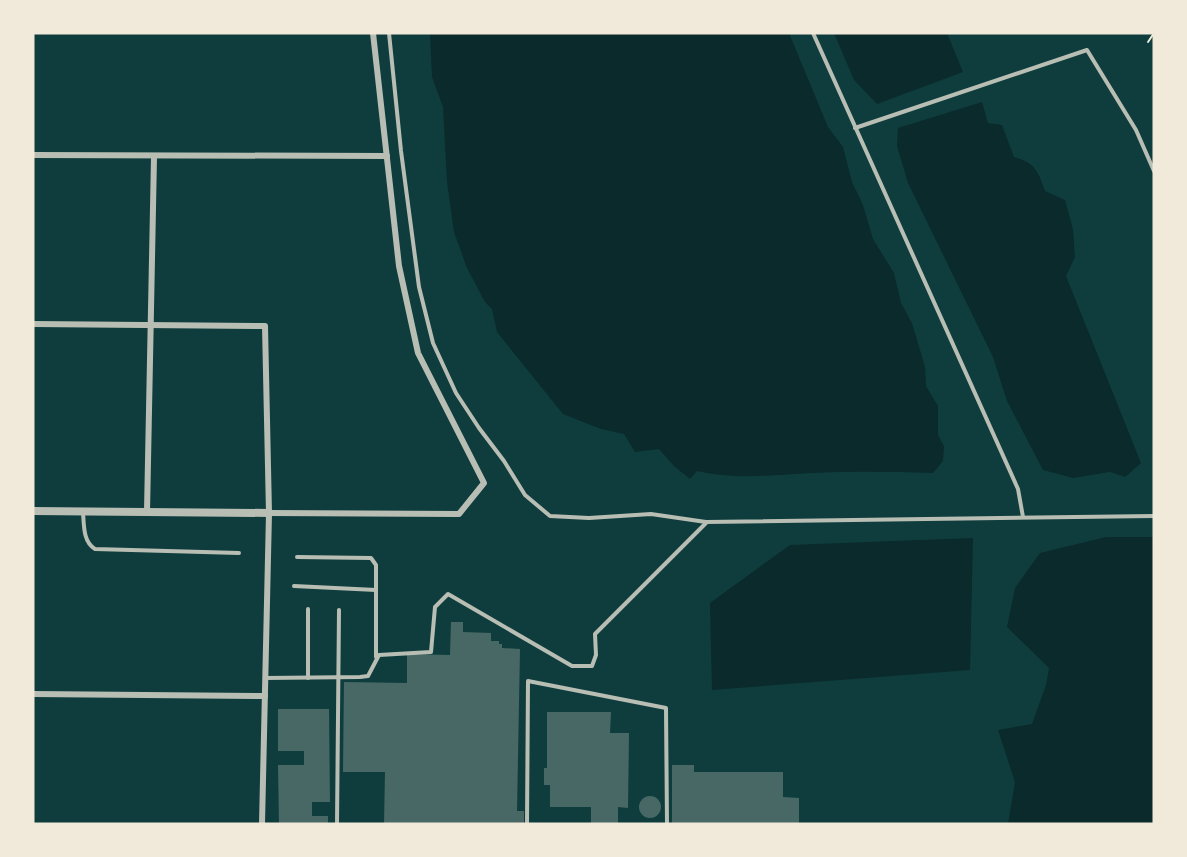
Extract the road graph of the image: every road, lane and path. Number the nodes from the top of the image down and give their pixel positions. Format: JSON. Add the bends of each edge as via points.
{"nodes":[{"id":1,"x":373,"y":33,"type":"edge"},
{"id":2,"x":388,"y":33,"type":"edge"},
{"id":3,"x":813,"y":33,"type":"edge"},
{"id":4,"x":1154,"y":33,"type":"edge"},
{"id":5,"x":1148,"y":42,"type":"dead end"},
{"id":6,"x":855,"y":128,"type":"junction"},
{"id":7,"x":33,"y":155,"type":"edge"},
{"id":8,"x":387,"y":156,"type":"junction"},
{"id":9,"x":154,"y":157,"type":"junction"},
{"id":10,"x":1154,"y":171,"type":"edge"},
{"id":11,"x":33,"y":324,"type":"edge"},
{"id":12,"x":151,"y":325,"type":"junction"},
{"id":13,"x":33,"y":511,"type":"edge"},
{"id":14,"x":83,"y":511,"type":"junction"},
{"id":15,"x":147,"y":512,"type":"junction"},
{"id":16,"x":269,"y":513,"type":"junction"},
{"id":17,"x":1154,"y":516,"type":"edge"},
{"id":18,"x":1023,"y":517,"type":"junction"},
{"id":19,"x":706,"y":522,"type":"junction"},
{"id":20,"x":239,"y":553,"type":"dead end"},
{"id":21,"x":297,"y":557,"type":"dead end"},
{"id":22,"x":294,"y":586,"type":"dead end"},
{"id":23,"x":376,"y":590,"type":"junction"},
{"id":24,"x":308,"y":609,"type":"dead end"},
{"id":25,"x":339,"y":610,"type":"dead end"},
{"id":26,"x":376,"y":658,"type":"junction"},
{"id":27,"x":339,"y":677,"type":"junction"},
{"id":28,"x":265,"y":678,"type":"junction"},
{"id":29,"x":308,"y":678,"type":"junction"},
{"id":30,"x":33,"y":694,"type":"edge"},
{"id":31,"x":265,"y":696,"type":"junction"},
{"id":32,"x":262,"y":824,"type":"edge"},
{"id":33,"x":337,"y":824,"type":"edge"},
{"id":34,"x":527,"y":824,"type":"edge"},
{"id":35,"x":667,"y":824,"type":"edge"}],
"edges":[{"from":1,"to":8,"type":"street"},
{"from":2,"to":19,"type":"lane","via":[[419,287],[434,343],[456,393],[525,495],[550,516],[651,514]]},
{"from":3,"to":6,"type":"lane"},
{"from":4,"to":5,"type":"path"},
{"from":6,"to":10,"type":"lane","via":[[1087,50],[1137,130]]},
{"from":6,"to":18,"type":"lane","via":[[1018,489]]},
{"from":7,"to":9,"type":"street"},
{"from":8,"to":9,"type":"street"},
{"from":8,"to":16,"type":"street","via":[[399,266],[418,353],[484,483],[459,514]]},
{"from":9,"to":12,"type":"street"},
{"from":11,"to":12,"type":"street"},
{"from":12,"to":15,"type":"street"},
{"from":12,"to":16,"type":"street","via":[[265,326]]},
{"from":13,"to":14,"type":"street"},
{"from":14,"to":15,"type":"street"},
{"from":14,"to":20,"type":"lane","via":[[86,536],[95,549]]},
{"from":15,"to":16,"type":"street"},
{"from":16,"to":28,"type":"street"},
{"from":17,"to":18,"type":"lane"},
{"from":18,"to":19,"type":"lane"},
{"from":19,"to":26,"type":"lane","via":[[596,634],[597,655],[592,666],[572,666],[448,594],[435,607],[431,652]]},
{"from":21,"to":23,"type":"lane","via":[[371,558],[376,565]]},
{"from":22,"to":23,"type":"lane"},
{"from":23,"to":26,"type":"lane"},
{"from":24,"to":29,"type":"lane"},
{"from":25,"to":27,"type":"lane"},
{"from":26,"to":27,"type":"lane","via":[[368,675]]},
{"from":27,"to":29,"type":"lane"},
{"from":27,"to":33,"type":"lane"},
{"from":28,"to":29,"type":"lane"},
{"from":28,"to":31,"type":"street"},
{"from":30,"to":31,"type":"street"},
{"from":31,"to":32,"type":"street"},
{"from":34,"to":35,"type":"lane","via":[[528,681],[666,708]]}]}
